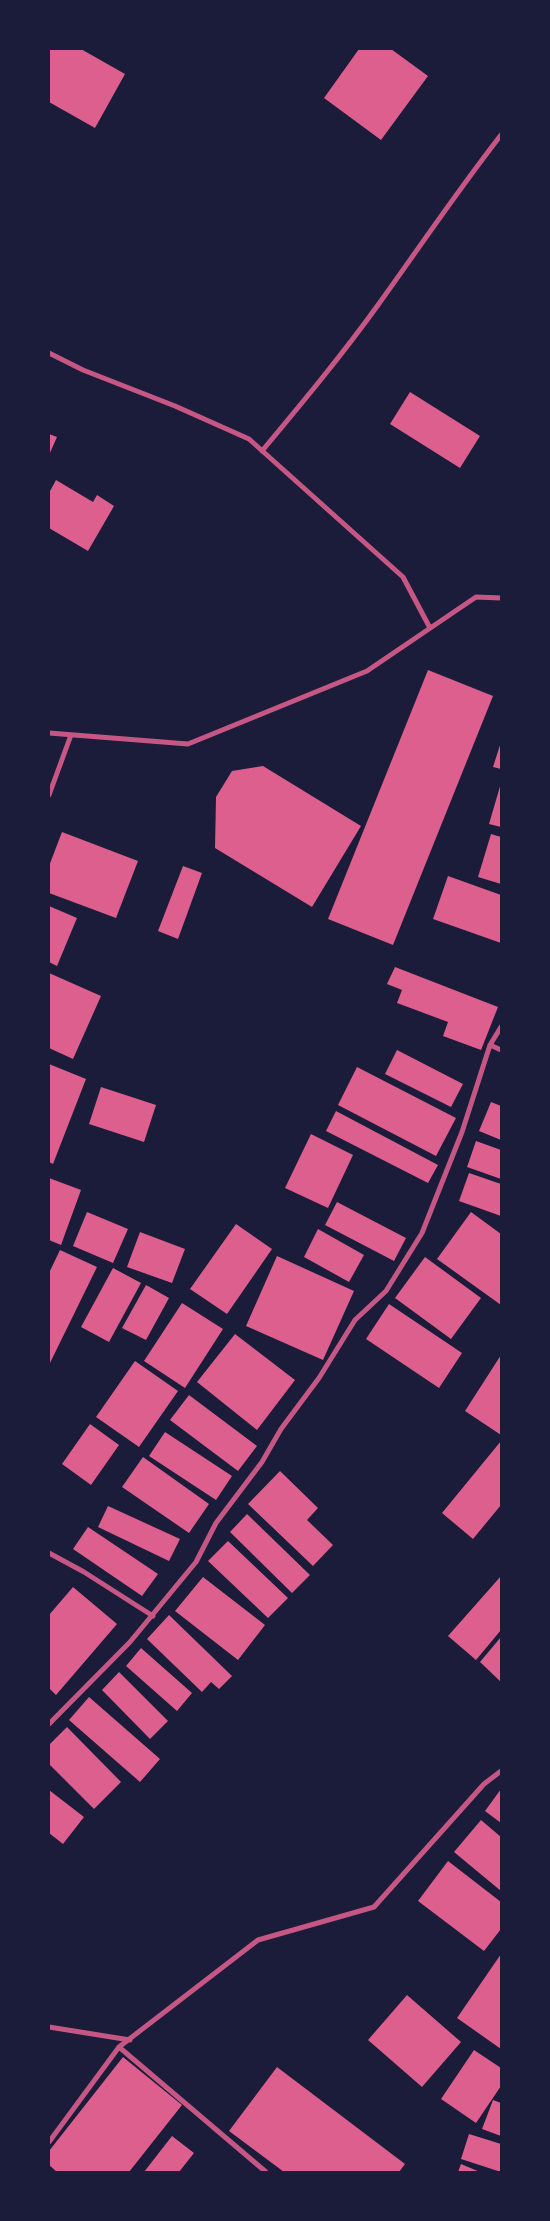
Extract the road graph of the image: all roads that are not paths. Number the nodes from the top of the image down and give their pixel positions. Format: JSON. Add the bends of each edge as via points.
{"nodes":[{"id":1,"x":501,"y":135,"type":"edge"},
{"id":2,"x":49,"y":353,"type":"edge"},
{"id":3,"x":262,"y":450,"type":"junction"},
{"id":4,"x":501,"y":598,"type":"edge"},
{"id":5,"x":430,"y":628,"type":"junction"},
{"id":6,"x":49,"y":733,"type":"edge"},
{"id":7,"x":71,"y":735,"type":"junction"},
{"id":8,"x":49,"y":795,"type":"edge"},
{"id":9,"x":501,"y":1026,"type":"edge"},
{"id":10,"x":490,"y":1045,"type":"junction"},
{"id":11,"x":501,"y":1050,"type":"edge"},
{"id":12,"x":49,"y":1553,"type":"edge"},
{"id":13,"x":153,"y":1616,"type":"junction"},
{"id":14,"x":49,"y":1724,"type":"edge"},
{"id":15,"x":501,"y":1771,"type":"edge"},
{"id":16,"x":49,"y":2027,"type":"edge"},
{"id":17,"x":130,"y":2040,"type":"junction"},
{"id":18,"x":119,"y":2047,"type":"junction"},
{"id":19,"x":49,"y":2142,"type":"edge"},
{"id":20,"x":266,"y":2172,"type":"edge"}],
"edges":[{"from":1,"to":3,"type":"street","via":[[378,305]]},
{"from":2,"to":3,"type":"street","via":[[249,439]]},
{"from":3,"to":5,"type":"street","via":[[402,577]]},
{"from":4,"to":5,"type":"street","via":[[476,596]]},
{"from":5,"to":7,"type":"street","via":[[367,671],[188,744]]},
{"from":6,"to":7,"type":"street"},
{"from":7,"to":8,"type":"street"},
{"from":9,"to":10,"type":"street"},
{"from":10,"to":11,"type":"street"},
{"from":10,"to":13,"type":"street","via":[[462,1132],[422,1233],[386,1291],[355,1320],[319,1378],[281,1428],[262,1462],[216,1523],[196,1562]]},
{"from":12,"to":13,"type":"street"},
{"from":13,"to":14,"type":"street"},
{"from":15,"to":17,"type":"street","via":[[484,1784],[374,1907],[258,1940]]},
{"from":16,"to":17,"type":"street"},
{"from":17,"to":18,"type":"street"},
{"from":18,"to":19,"type":"street"},
{"from":18,"to":20,"type":"street"}]}
